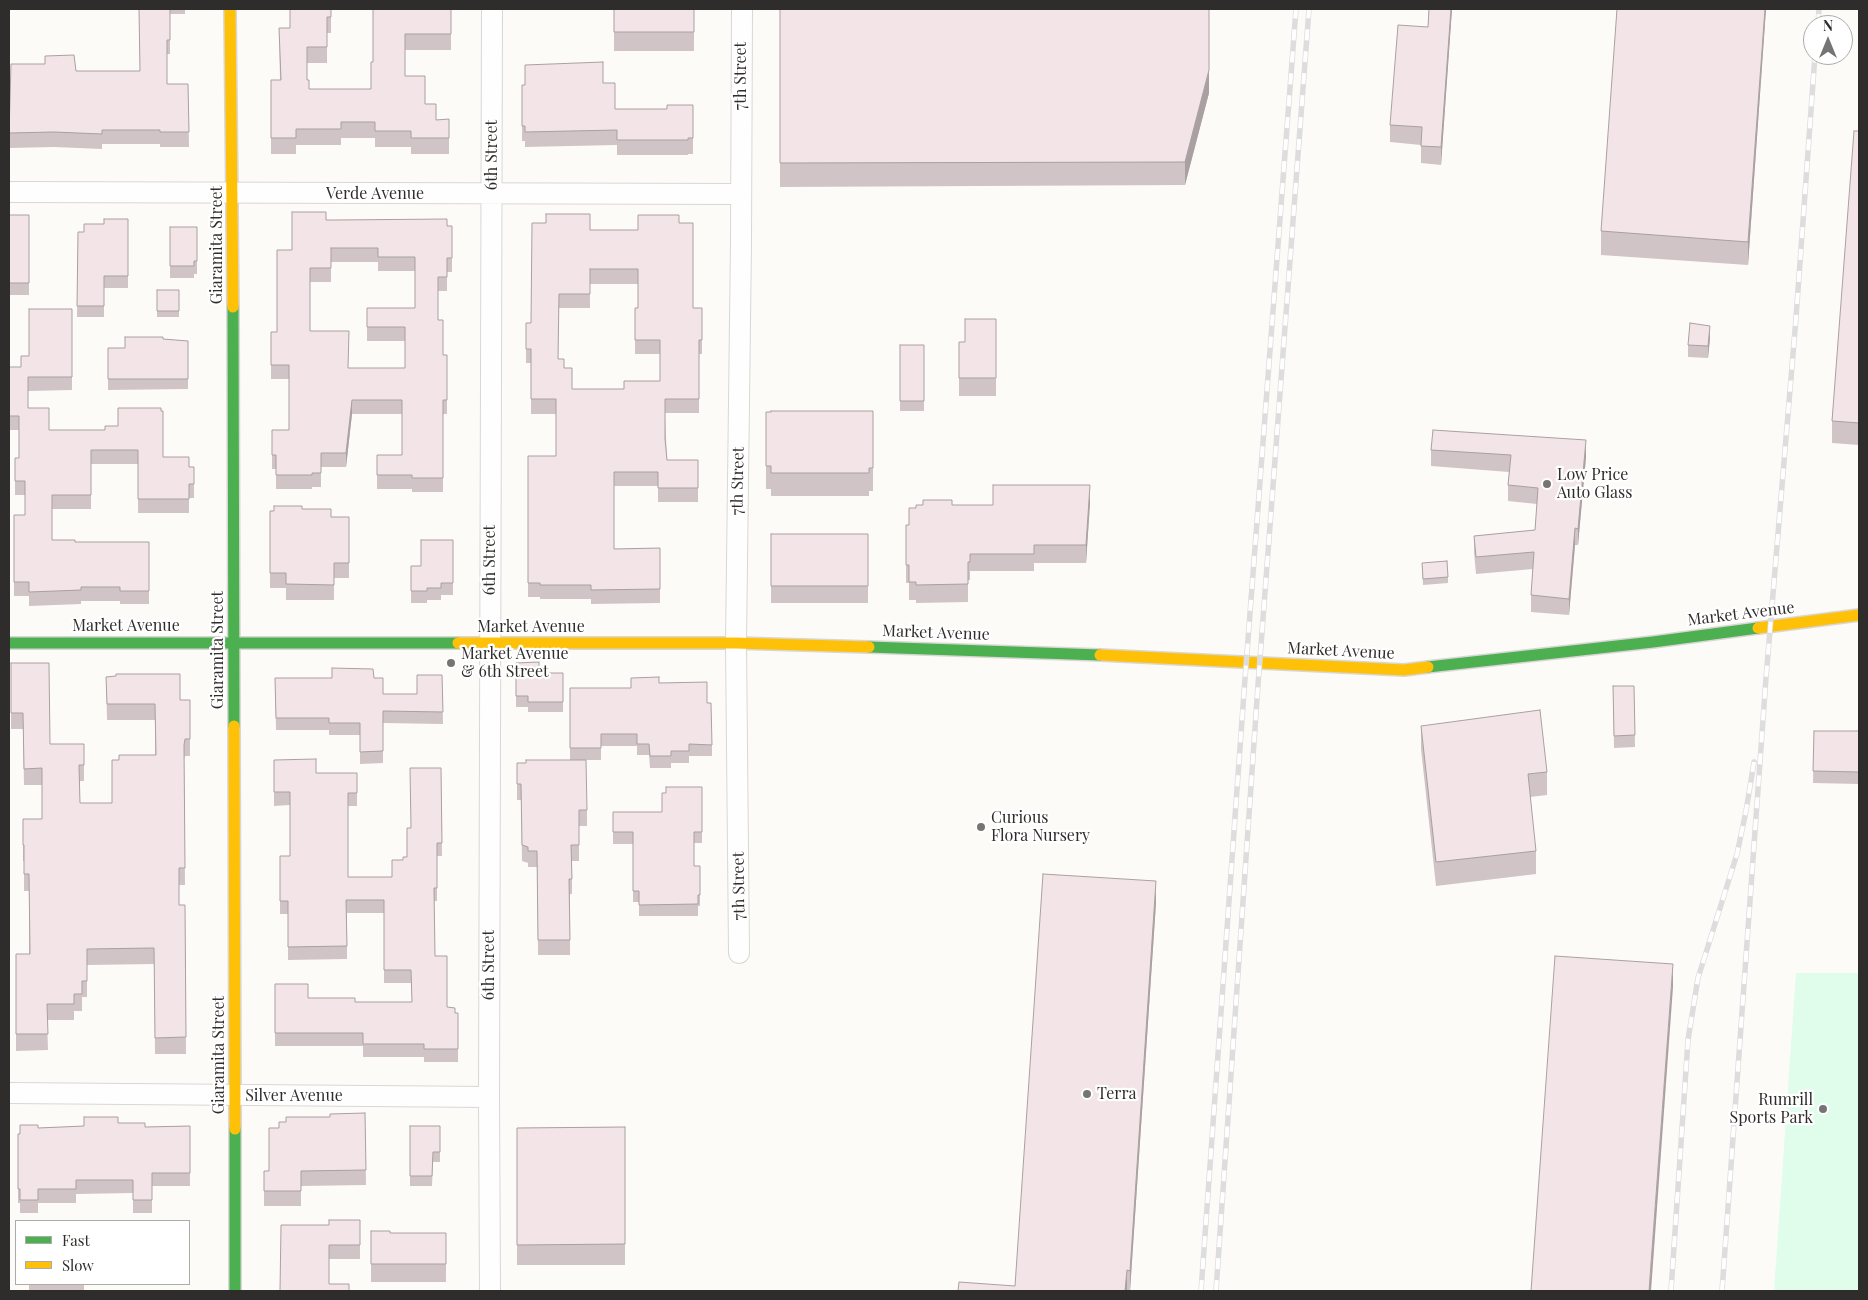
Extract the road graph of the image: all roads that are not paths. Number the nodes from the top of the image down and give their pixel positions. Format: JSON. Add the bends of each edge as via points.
{"nodes":[{"id":1,"x":230,"y":9,"type":"edge"},
{"id":2,"x":492,"y":9,"type":"edge"},
{"id":3,"x":742,"y":9,"type":"edge"},
{"id":4,"x":9,"y":192,"type":"edge"},
{"id":5,"x":233,"y":193,"type":"junction"},
{"id":6,"x":741,"y":194,"type":"junction"},
{"id":7,"x":492,"y":195,"type":"junction"},
{"id":8,"x":1859,"y":615,"type":"edge"},
{"id":9,"x":235,"y":642,"type":"junction"},
{"id":10,"x":9,"y":643,"type":"edge"},
{"id":11,"x":490,"y":643,"type":"junction"},
{"id":12,"x":736,"y":643,"type":"junction"},
{"id":13,"x":739,"y":953,"type":"dead end"},
{"id":14,"x":9,"y":1094,"type":"edge"},
{"id":15,"x":235,"y":1095,"type":"junction"},
{"id":16,"x":489,"y":1097,"type":"junction"},
{"id":17,"x":235,"y":1291,"type":"edge"},
{"id":18,"x":490,"y":1291,"type":"edge"}],
"edges":[{"from":1,"to":5,"type":"street","name":"Giaramita Street"},
{"from":2,"to":7,"type":"street","name":"6th Street"},
{"from":3,"to":6,"type":"street","name":"7th Street"},
{"from":4,"to":5,"type":"street","name":"Verde Avenue"},
{"from":5,"to":7,"type":"street","name":"Verde Avenue"},
{"from":5,"to":9,"type":"street","name":"Giaramita Street"},
{"from":6,"to":7,"type":"street","name":"Verde Avenue"},
{"from":6,"to":12,"type":"street","name":"7th Street"},
{"from":7,"to":11,"type":"street","name":"6th Street"},
{"from":8,"to":12,"type":"street","name":"Market Avenue","via":[[1404,670],[1088,654]]},
{"from":9,"to":10,"type":"street","name":"Market Avenue"},
{"from":9,"to":11,"type":"street","name":"Market Avenue"},
{"from":9,"to":15,"type":"street","name":"Giaramita Street"},
{"from":11,"to":12,"type":"street","name":"Market Avenue"},
{"from":11,"to":16,"type":"street","name":"6th Street"},
{"from":12,"to":13,"type":"street","name":"7th Street"},
{"from":14,"to":15,"type":"street","name":"Silver Avenue"},
{"from":15,"to":16,"type":"street","name":"Silver Avenue"},
{"from":15,"to":17,"type":"street","name":"Giaramita Street"},
{"from":16,"to":18,"type":"street","name":"6th Street"}]}
